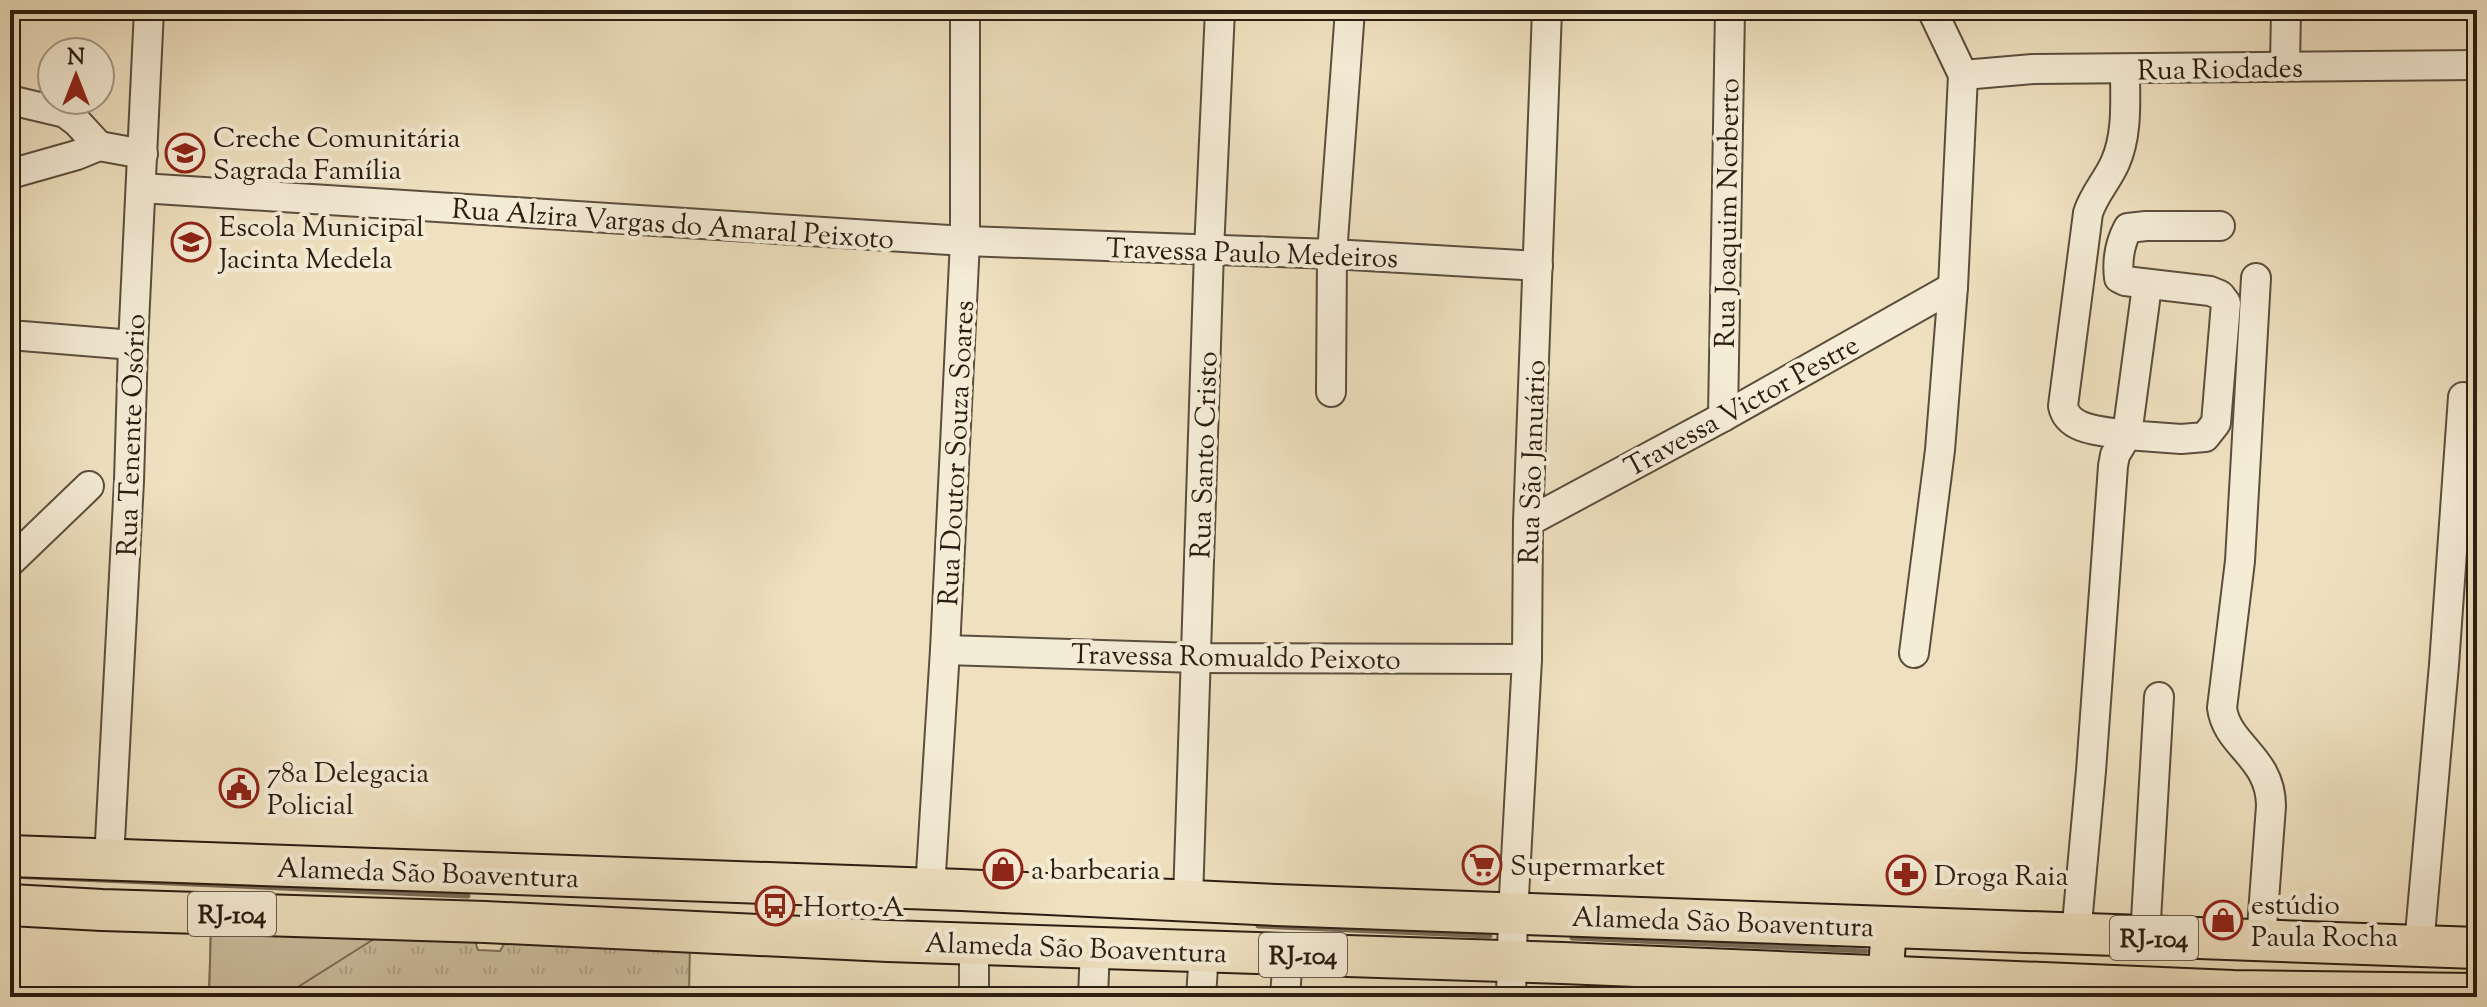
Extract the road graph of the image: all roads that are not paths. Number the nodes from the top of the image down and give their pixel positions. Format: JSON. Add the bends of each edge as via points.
{"nodes":[{"id":1,"x":149,"y":10,"type":"edge"},
{"id":2,"x":1220,"y":10,"type":"edge"},
{"id":3,"x":1350,"y":10,"type":"edge"},
{"id":4,"x":1547,"y":10,"type":"edge"},
{"id":5,"x":1730,"y":10,"type":"edge"},
{"id":6,"x":1932,"y":10,"type":"edge"},
{"id":7,"x":2286,"y":10,"type":"edge"},
{"id":8,"x":965,"y":15,"type":"dead end"},
{"id":9,"x":2477,"y":65,"type":"edge"},
{"id":10,"x":2285,"y":66,"type":"junction"},
{"id":11,"x":2125,"y":69,"type":"junction"},
{"id":12,"x":1963,"y":75,"type":"junction"},
{"id":13,"x":10,"y":100,"type":"edge"},
{"id":14,"x":99,"y":146,"type":"junction"},
{"id":15,"x":143,"y":154,"type":"junction"},
{"id":16,"x":10,"y":174,"type":"edge"},
{"id":17,"x":141,"y":188,"type":"junction"},
{"id":18,"x":2220,"y":226,"type":"dead end"},
{"id":19,"x":965,"y":241,"type":"junction"},
{"id":20,"x":1209,"y":251,"type":"junction"},
{"id":21,"x":1332,"y":254,"type":"junction"},
{"id":22,"x":1538,"y":266,"type":"junction"},
{"id":23,"x":2256,"y":278,"type":"dead end"},
{"id":24,"x":2147,"y":286,"type":"junction"},
{"id":25,"x":1953,"y":287,"type":"junction"},
{"id":26,"x":10,"y":335,"type":"edge"},
{"id":27,"x":133,"y":345,"type":"junction"},
{"id":28,"x":1331,"y":392,"type":"dead end"},
{"id":29,"x":2463,"y":397,"type":"dead end"},
{"id":30,"x":1723,"y":417,"type":"junction"},
{"id":31,"x":2127,"y":435,"type":"junction"},
{"id":32,"x":89,"y":486,"type":"dead end"},
{"id":33,"x":1528,"y":522,"type":"junction"},
{"id":34,"x":10,"y":562,"type":"edge"},
{"id":35,"x":945,"y":650,"type":"junction"},
{"id":36,"x":1914,"y":653,"type":"dead end"},
{"id":37,"x":1197,"y":658,"type":"junction"},
{"id":38,"x":1527,"y":659,"type":"junction"},
{"id":39,"x":2159,"y":697,"type":"dead end"},
{"id":40,"x":10,"y":856,"type":"edge"},
{"id":41,"x":109,"y":860,"type":"junction"},
{"id":42,"x":930,"y":889,"type":"junction"},
{"id":43,"x":1188,"y":900,"type":"junction"},
{"id":44,"x":10,"y":905,"type":"edge"},
{"id":45,"x":1513,"y":914,"type":"junction"},
{"id":46,"x":1889,"y":927,"type":"junction"},
{"id":47,"x":2076,"y":935,"type":"junction"},
{"id":48,"x":2145,"y":937,"type":"junction"},
{"id":49,"x":2261,"y":941,"type":"junction"},
{"id":50,"x":974,"y":942,"type":"junction"},
{"id":51,"x":2419,"y":946,"type":"junction"},
{"id":52,"x":1095,"y":948,"type":"junction"},
{"id":53,"x":2477,"y":948,"type":"edge"},
{"id":54,"x":1204,"y":951,"type":"junction"},
{"id":55,"x":1288,"y":954,"type":"junction"},
{"id":56,"x":1511,"y":980,"type":"edge"},
{"id":57,"x":1885,"y":986,"type":"edge"},
{"id":58,"x":2477,"y":994,"type":"edge"},
{"id":59,"x":2424,"y":995,"type":"edge"},
{"id":60,"x":974,"y":997,"type":"edge"},
{"id":61,"x":1093,"y":997,"type":"edge"},
{"id":62,"x":1201,"y":997,"type":"edge"},
{"id":63,"x":1285,"y":997,"type":"edge"}],
"edges":[{"from":1,"to":15,"type":"street","name":"Rua Tenente Osório"},
{"from":2,"to":20,"type":"street","name":"Rua Santo Cristo"},
{"from":3,"to":21,"type":"street"},
{"from":4,"to":22,"type":"street","name":"Rua São Januário"},
{"from":5,"to":30,"type":"street","name":"Rua Joaquim Norberto"},
{"from":6,"to":12,"type":"street"},
{"from":7,"to":10,"type":"street"},
{"from":8,"to":19,"type":"street","name":"Rua Doutor Souza Soares"},
{"from":9,"to":10,"type":"street","name":"Rua Riodades"},
{"from":10,"to":11,"type":"street","name":"Rua Riodades"},
{"from":11,"to":12,"type":"street","name":"Rua Riodades"},
{"from":11,"to":31,"type":"street","via":[[2124,129],[2117,160],[2088,213],[2063,406],[2067,418],[2081,426]]},
{"from":12,"to":25,"type":"street"},
{"from":13,"to":14,"type":"street","via":[[65,113]]},
{"from":14,"to":15,"type":"street"},
{"from":14,"to":16,"type":"street"},
{"from":15,"to":17,"type":"street","name":"Rua Tenente Osório"},
{"from":17,"to":19,"type":"street","name":"Rua Alzira Vargas do Amaral Peixoto"},
{"from":17,"to":27,"type":"street","name":"Rua Tenente Osório"},
{"from":18,"to":24,"type":"street","via":[[2128,228],[2121,240],[2119,278]]},
{"from":19,"to":20,"type":"street","name":"Travessa Paulo Medeiros"},
{"from":19,"to":35,"type":"street","name":"Rua Doutor Souza Soares"},
{"from":20,"to":21,"type":"street","name":"Travessa Paulo Medeiros"},
{"from":20,"to":37,"type":"street","name":"Rua Santo Cristo"},
{"from":21,"to":22,"type":"street","name":"Travessa Paulo Medeiros"},
{"from":21,"to":28,"type":"street"},
{"from":22,"to":33,"type":"street","name":"Rua São Januário"},
{"from":23,"to":49,"type":"street","via":[[2240,561],[2222,708],[2227,725],[2262,768],[2269,788]]},
{"from":24,"to":31,"type":"street"},
{"from":24,"to":31,"type":"street","via":[[2210,291],[2226,303],[2216,423],[2205,437]]},
{"from":25,"to":30,"type":"street","name":"Travessa Victor Pestre"},
{"from":25,"to":36,"type":"street","via":[[1940,450]]},
{"from":26,"to":27,"type":"street"},
{"from":27,"to":41,"type":"street","name":"Rua Tenente Osório"},
{"from":29,"to":51,"type":"street"},
{"from":30,"to":33,"type":"street","name":"Travessa Victor Pestre"},
{"from":31,"to":47,"type":"street","via":[[2113,466]]},
{"from":32,"to":34,"type":"street"},
{"from":33,"to":38,"type":"street","name":"Rua São Januário"},
{"from":35,"to":37,"type":"street","name":"Travessa Romualdo Peixoto"},
{"from":35,"to":42,"type":"street","name":"Rua Doutor Souza Soares"},
{"from":37,"to":38,"type":"street","name":"Travessa Romualdo Peixoto"},
{"from":37,"to":43,"type":"street","name":"Rua Santo Cristo"},
{"from":38,"to":45,"type":"street","name":"Rua São Januário"},
{"from":39,"to":48,"type":"street"},
{"from":40,"to":41,"type":"highway","name":"Alameda São Boaventura","number":"RJ-104"},
{"from":41,"to":42,"type":"highway","name":"Alameda São Boaventura","number":"RJ-104"},
{"from":42,"to":43,"type":"highway","name":"Alameda São Boaventura","number":"RJ-104"},
{"from":43,"to":45,"type":"highway","name":"Alameda São Boaventura","number":"RJ-104"},
{"from":44,"to":50,"type":"highway","name":"Alameda São Boaventura","number":"RJ-104"},
{"from":45,"to":46,"type":"highway","name":"Alameda São Boaventura","number":"RJ-104"},
{"from":45,"to":56,"type":"street","name":"Rua São Januário"},
{"from":46,"to":47,"type":"highway","name":"Alameda São Boaventura","number":"RJ-104"},
{"from":46,"to":57,"type":"main road"},
{"from":47,"to":48,"type":"highway","name":"Alameda São Boaventura","number":"RJ-104"},
{"from":48,"to":49,"type":"highway","name":"Alameda São Boaventura","number":"RJ-104"},
{"from":49,"to":51,"type":"highway","name":"Alameda São Boaventura","number":"RJ-104"},
{"from":50,"to":52,"type":"highway","name":"Alameda São Boaventura","number":"RJ-104"},
{"from":50,"to":60,"type":"street"},
{"from":51,"to":53,"type":"highway","name":"Alameda São Boaventura","number":"RJ-104"},
{"from":52,"to":54,"type":"highway","name":"Alameda São Boaventura","number":"RJ-104"},
{"from":52,"to":61,"type":"street"},
{"from":54,"to":55,"type":"highway","name":"Alameda São Boaventura","number":"RJ-104"},
{"from":54,"to":62,"type":"street"},
{"from":55,"to":56,"type":"highway","name":"Alameda São Boaventura","number":"RJ-104"},
{"from":55,"to":63,"type":"street"},
{"from":56,"to":57,"type":"highway","name":"Alameda São Boaventura","number":"RJ-104"},
{"from":57,"to":59,"type":"highway","name":"Alameda São Boaventura","number":"RJ-104"},
{"from":58,"to":59,"type":"highway","name":"Alameda São Boaventura","number":"RJ-104"}]}
